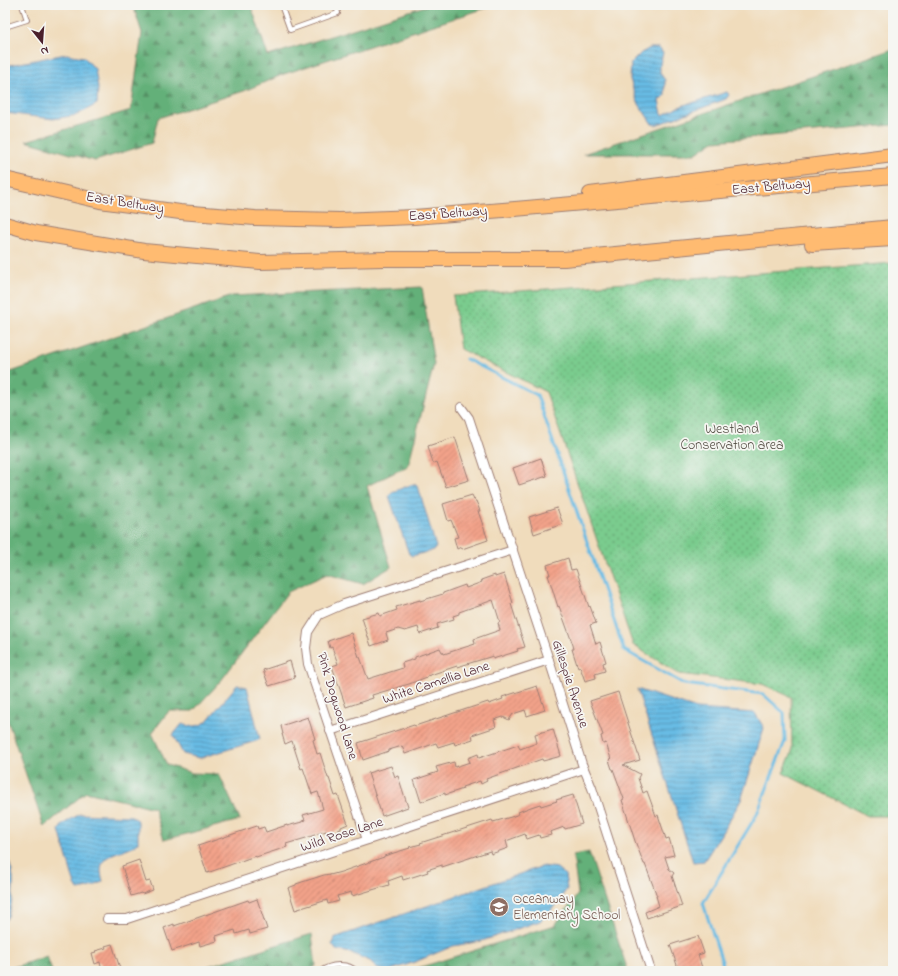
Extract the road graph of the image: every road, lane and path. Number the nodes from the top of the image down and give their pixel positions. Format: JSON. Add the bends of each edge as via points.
{"nodes":[{"id":1,"x":22,"y":5,"type":"edge"},
{"id":2,"x":281,"y":5,"type":"edge"},
{"id":3,"x":336,"y":5,"type":"edge"},
{"id":4,"x":5,"y":27,"type":"edge"},
{"id":5,"x":893,"y":155,"type":"edge"},
{"id":6,"x":893,"y":176,"type":"edge"},
{"id":7,"x":5,"y":179,"type":"edge"},
{"id":8,"x":503,"y":210,"type":"junction"},
{"id":9,"x":5,"y":224,"type":"edge"},
{"id":10,"x":893,"y":227,"type":"edge"},
{"id":11,"x":893,"y":239,"type":"edge"},
{"id":12,"x":564,"y":259,"type":"junction"},
{"id":13,"x":461,"y":407,"type":"dead end"},
{"id":14,"x":513,"y":550,"type":"junction"},
{"id":15,"x":549,"y":660,"type":"junction"},
{"id":16,"x":330,"y":731,"type":"junction"},
{"id":17,"x":584,"y":769,"type":"junction"},
{"id":18,"x":367,"y":840,"type":"junction"},
{"id":19,"x":107,"y":919,"type":"dead end"},
{"id":20,"x":322,"y":971,"type":"edge"},
{"id":21,"x":356,"y":971,"type":"edge"},
{"id":22,"x":651,"y":971,"type":"edge"}],
"edges":[{"from":1,"to":4,"type":"lane","via":[[27,20]]},
{"from":2,"to":3,"type":"lane","via":[[290,30],[338,13]]},
{"from":5,"to":8,"type":"highway","via":[[611,191]]},
{"from":6,"to":8,"type":"highway","name":"East Beltway"},
{"from":7,"to":8,"type":"highway","name":"East Beltway","via":[[100,201],[180,212],[255,218],[372,219]]},
{"from":9,"to":12,"type":"highway","via":[[36,233],[144,252],[260,262]]},
{"from":10,"to":12,"type":"highway"},
{"from":11,"to":12,"type":"highway"},
{"from":13,"to":14,"type":"street","name":"Gillespie Avenue","via":[[469,418]]},
{"from":14,"to":15,"type":"street","name":"Gillespie Avenue"},
{"from":14,"to":16,"type":"street","name":"Pink Dogwood Lane","via":[[344,604],[319,615],[308,632],[306,648],[308,664]]},
{"from":15,"to":16,"type":"street","name":"White Camellia Lane"},
{"from":15,"to":17,"type":"street","name":"Gillespie Avenue"},
{"from":16,"to":18,"type":"street","name":"Pink Dogwood Lane"},
{"from":17,"to":18,"type":"street","name":"Wild Rose Lane"},
{"from":17,"to":22,"type":"street","name":"Gillespie Avenue"},
{"from":18,"to":19,"type":"street","name":"Wild Rose Lane","via":[[127,919]]},
{"from":20,"to":21,"type":"lane","via":[[326,967],[338,965],[354,968]]}]}
